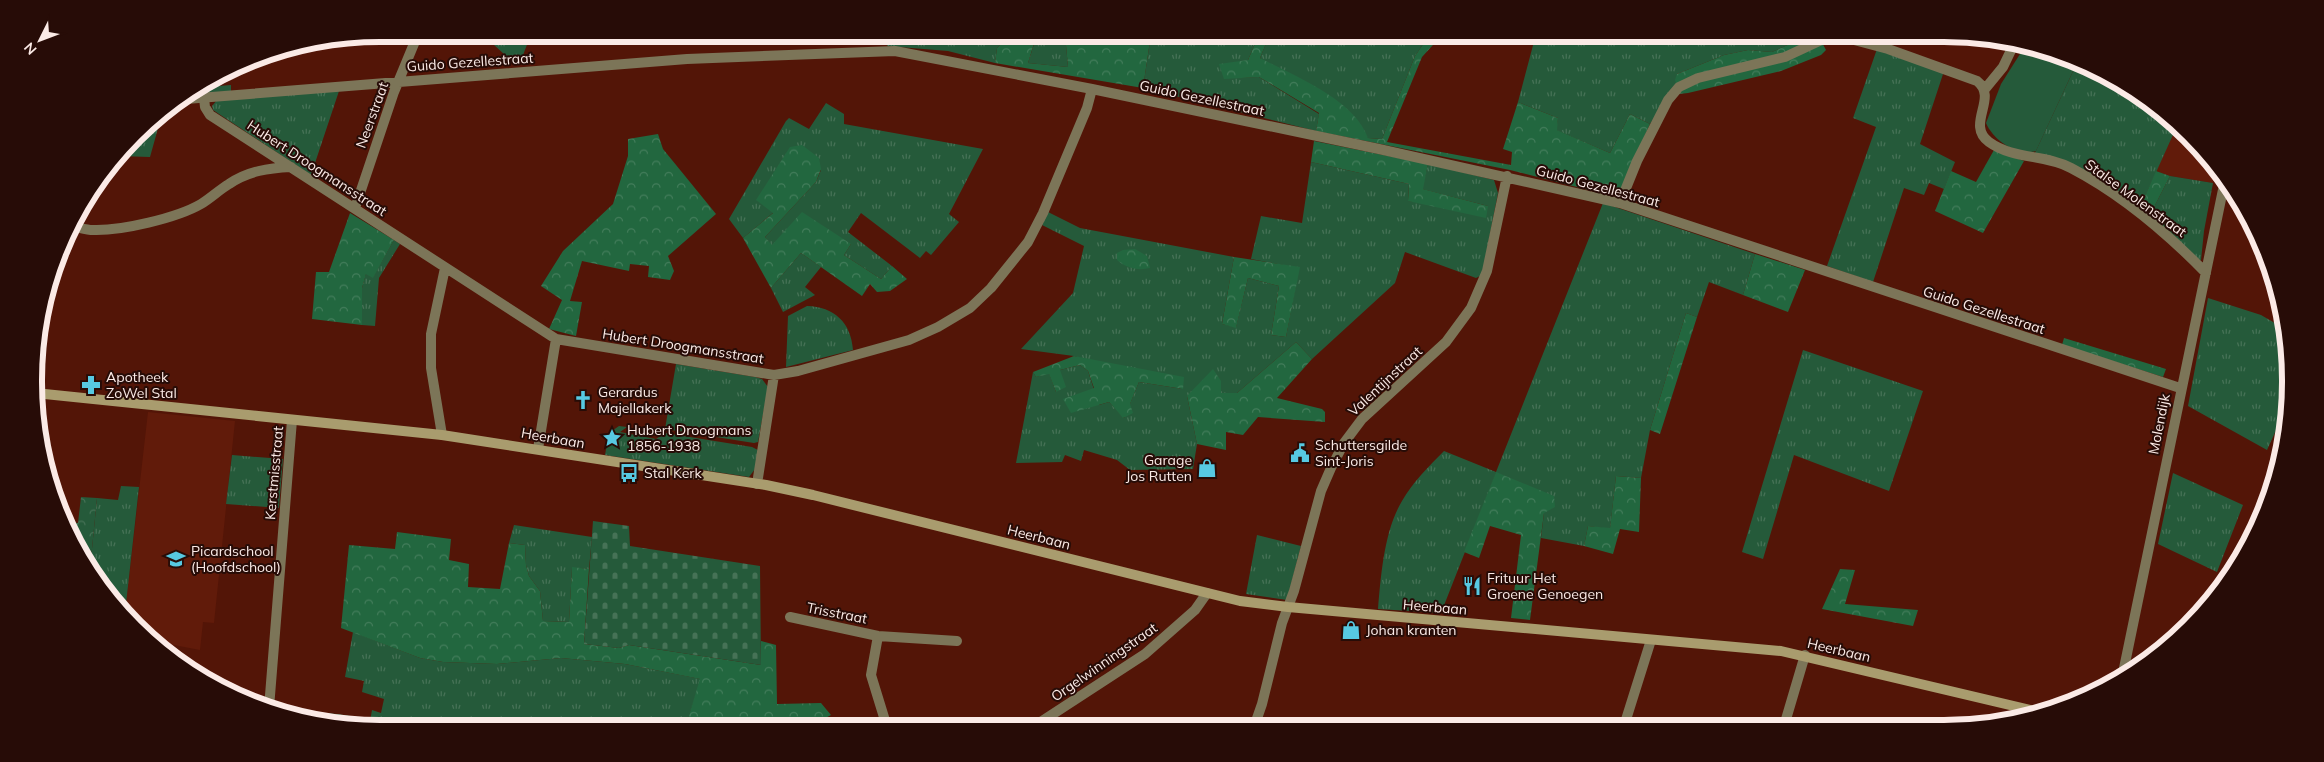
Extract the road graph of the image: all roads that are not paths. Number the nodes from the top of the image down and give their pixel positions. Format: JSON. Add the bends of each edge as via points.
{"nodes":[{"id":1,"x":415,"y":42,"type":"edge"},
{"id":2,"x":1817,"y":42,"type":"edge"},
{"id":3,"x":1864,"y":42,"type":"edge"},
{"id":4,"x":2011,"y":50,"type":"edge"},
{"id":5,"x":400,"y":81,"type":"junction"},
{"id":6,"x":1092,"y":89,"type":"junction"},
{"id":7,"x":1985,"y":89,"type":"junction"},
{"id":8,"x":195,"y":98,"type":"edge"},
{"id":9,"x":204,"y":98,"type":"junction"},
{"id":10,"x":291,"y":167,"type":"junction"},
{"id":11,"x":1507,"y":176,"type":"junction"},
{"id":12,"x":2223,"y":191,"type":"edge"},
{"id":13,"x":1620,"y":203,"type":"junction"},
{"id":14,"x":355,"y":208,"type":"junction"},
{"id":15,"x":79,"y":228,"type":"edge"},
{"id":16,"x":445,"y":268,"type":"junction"},
{"id":17,"x":2206,"y":272,"type":"junction"},
{"id":18,"x":556,"y":339,"type":"junction"},
{"id":19,"x":774,"y":375,"type":"junction"},
{"id":20,"x":2180,"y":388,"type":"junction"},
{"id":21,"x":43,"y":395,"type":"edge"},
{"id":22,"x":292,"y":420,"type":"junction"},
{"id":23,"x":442,"y":435,"type":"junction"},
{"id":24,"x":538,"y":449,"type":"junction"},
{"id":25,"x":757,"y":484,"type":"junction"},
{"id":26,"x":1207,"y":593,"type":"junction"},
{"id":27,"x":1288,"y":607,"type":"junction"},
{"id":28,"x":790,"y":618,"type":"dead end"},
{"id":29,"x":878,"y":636,"type":"junction"},
{"id":30,"x":1652,"y":640,"type":"junction"},
{"id":31,"x":958,"y":641,"type":"dead end"},
{"id":32,"x":1804,"y":655,"type":"junction"},
{"id":33,"x":2124,"y":666,"type":"edge"},
{"id":34,"x":270,"y":701,"type":"edge"},
{"id":35,"x":2026,"y":709,"type":"edge"},
{"id":36,"x":885,"y":720,"type":"edge"},
{"id":37,"x":1044,"y":720,"type":"edge"},
{"id":38,"x":1256,"y":720,"type":"edge"},
{"id":39,"x":1626,"y":720,"type":"edge"},
{"id":40,"x":1786,"y":720,"type":"edge"}],
"edges":[{"from":1,"to":5,"type":"street","name":"Neerstraat"},
{"from":2,"to":13,"type":"street","via":[[1785,57],[1698,78],[1674,92],[1637,161]]},
{"from":3,"to":7,"type":"street","via":[[1977,81]]},
{"from":4,"to":7,"type":"street","via":[[2003,67]]},
{"from":5,"to":6,"type":"street","name":"Guido Gezellestraat","via":[[687,59],[895,51]]},
{"from":5,"to":9,"type":"street","name":"Guido Gezellestraat"},
{"from":5,"to":14,"type":"street","name":"Neerstraat"},
{"from":6,"to":11,"type":"street","name":"Guido Gezellestraat"},
{"from":6,"to":19,"type":"street","name":"Hubert Droogmansstraat","via":[[1080,126],[1028,242],[991,288],[970,308],[909,340]]},
{"from":7,"to":17,"type":"street","name":"Stalse Molenstraat","via":[[1979,121],[1981,134],[1986,140],[2016,155],[2070,167],[2164,232]]},
{"from":8,"to":9,"type":"street","name":"Guido Gezellestraat"},
{"from":9,"to":10,"type":"street","name":"Hubert Droogmansstraat","via":[[210,115]]},
{"from":10,"to":14,"type":"street","name":"Hubert Droogmansstraat"},
{"from":10,"to":15,"type":"street","via":[[266,168],[251,173],[177,214],[111,229]]},
{"from":11,"to":13,"type":"street","name":"Guido Gezellestraat"},
{"from":11,"to":27,"type":"street","name":"Valentijnstraat","via":[[1490,262],[1474,303],[1453,335],[1370,410],[1338,454],[1322,491]]},
{"from":12,"to":17,"type":"street","name":"Molendijk"},
{"from":13,"to":20,"type":"street","name":"Guido Gezellestraat"},
{"from":14,"to":16,"type":"street","name":"Hubert Droogmansstraat"},
{"from":16,"to":18,"type":"street","name":"Hubert Droogmansstraat"},
{"from":16,"to":23,"type":"street","via":[[431,334],[431,368]]},
{"from":17,"to":20,"type":"street","name":"Molendijk"},
{"from":18,"to":19,"type":"street","name":"Hubert Droogmansstraat"},
{"from":18,"to":24,"type":"street"},
{"from":19,"to":25,"type":"street"},
{"from":20,"to":33,"type":"street","name":"Molendijk"},
{"from":21,"to":22,"type":"street","name":"Heerbaan"},
{"from":22,"to":23,"type":"street","name":"Heerbaan"},
{"from":22,"to":34,"type":"street","name":"Kerstmisstraat"},
{"from":23,"to":24,"type":"street","name":"Heerbaan"},
{"from":24,"to":25,"type":"street","name":"Heerbaan"},
{"from":25,"to":26,"type":"street","name":"Heerbaan"},
{"from":26,"to":27,"type":"street","name":"Heerbaan"},
{"from":26,"to":37,"type":"street","name":"Orgelwinningstraat","via":[[1196,610],[1150,650]]},
{"from":27,"to":30,"type":"street","name":"Heerbaan"},
{"from":27,"to":38,"type":"street","name":"Valentijnstraat"},
{"from":28,"to":29,"type":"street","name":"Trisstraat"},
{"from":29,"to":31,"type":"street","name":"Trisstraat"},
{"from":29,"to":36,"type":"street","name":"Trisstraat","via":[[871,675]]},
{"from":30,"to":32,"type":"street","name":"Heerbaan"},
{"from":30,"to":39,"type":"street"},
{"from":32,"to":35,"type":"street","name":"Heerbaan"},
{"from":32,"to":40,"type":"street"}]}
